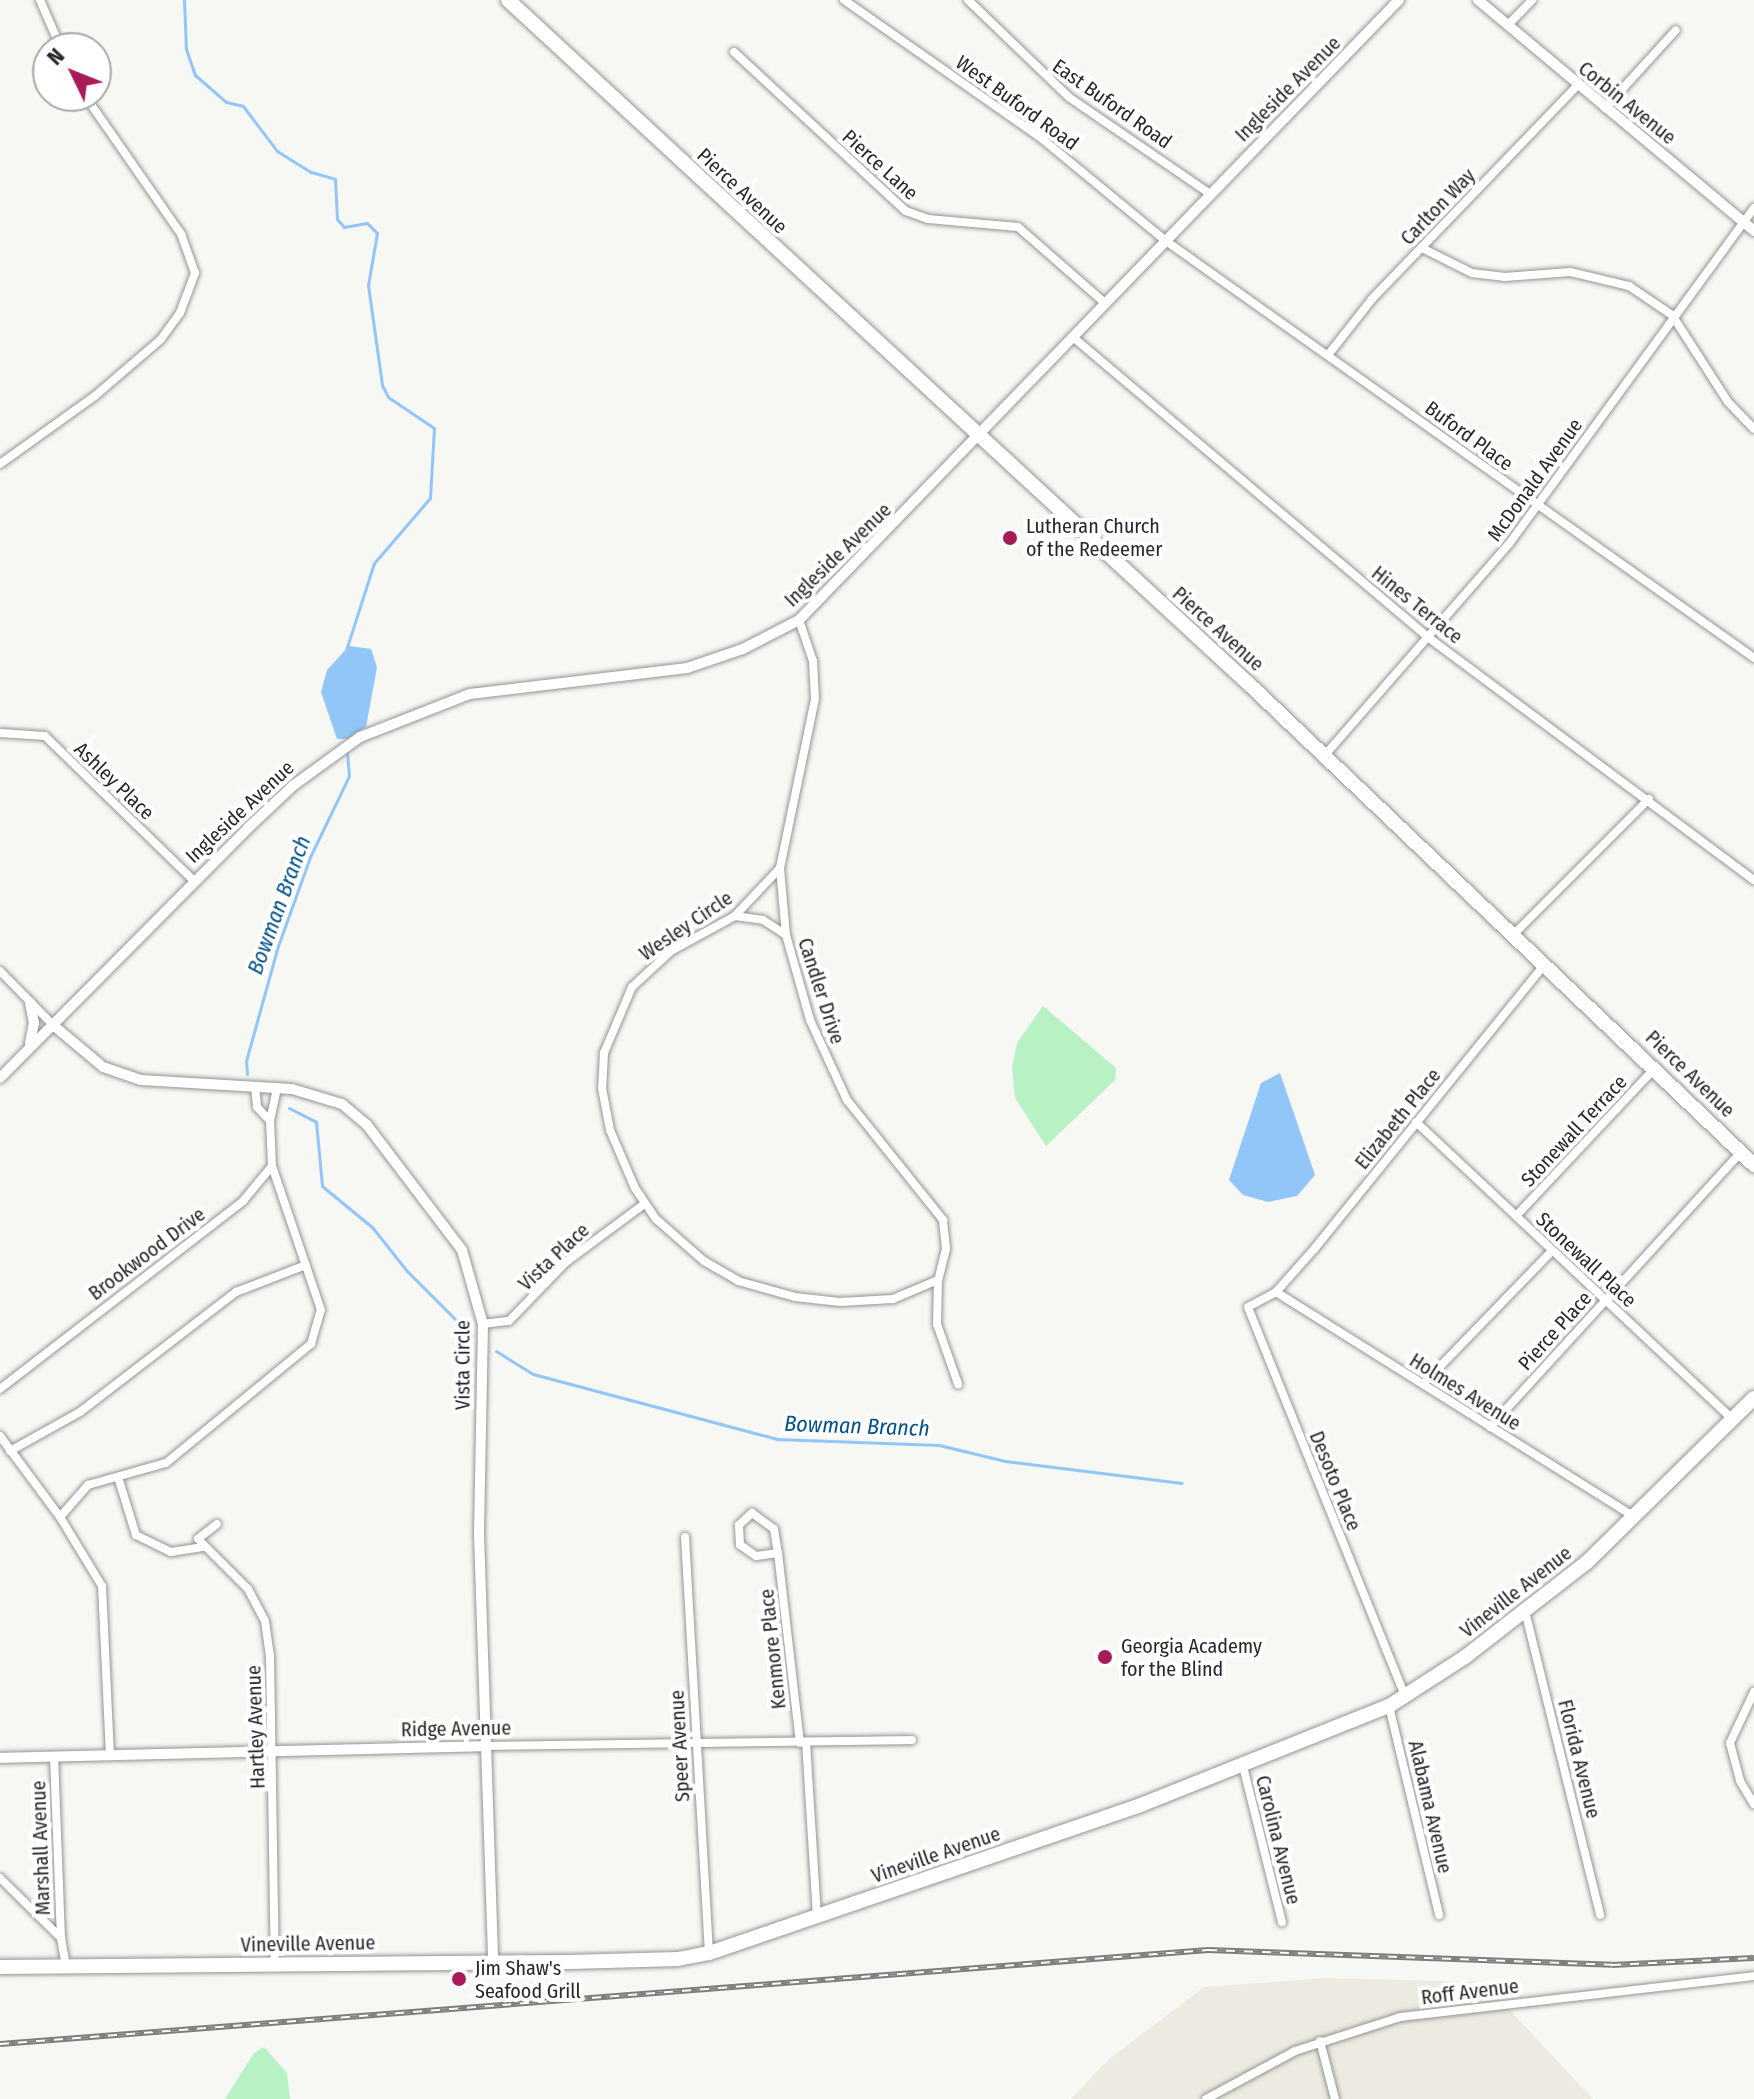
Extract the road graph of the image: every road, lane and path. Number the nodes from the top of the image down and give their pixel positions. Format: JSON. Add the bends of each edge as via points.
{"nodes":[{"id":1,"x":40,"y":0,"type":"edge"},
{"id":2,"x":508,"y":0,"type":"edge"},
{"id":3,"x":844,"y":0,"type":"edge"},
{"id":4,"x":968,"y":0,"type":"edge"},
{"id":5,"x":1399,"y":0,"type":"edge"},
{"id":6,"x":1478,"y":0,"type":"edge"},
{"id":7,"x":1532,"y":0,"type":"edge"},
{"id":8,"x":1508,"y":25,"type":"junction"},
{"id":9,"x":1676,"y":30,"type":"dead end"},
{"id":10,"x":54,"y":32,"type":"edge"},
{"id":11,"x":734,"y":52,"type":"dead end"},
{"id":12,"x":1577,"y":86,"type":"junction"},
{"id":13,"x":1605,"y":108,"type":"junction"},
{"id":14,"x":96,"y":112,"type":"edge"},
{"id":15,"x":1210,"y":194,"type":"junction"},
{"id":16,"x":1754,"y":208,"type":"edge"},
{"id":17,"x":1742,"y":221,"type":"junction"},
{"id":18,"x":1754,"y":231,"type":"edge"},
{"id":19,"x":1166,"y":241,"type":"junction"},
{"id":20,"x":1422,"y":248,"type":"junction"},
{"id":21,"x":1106,"y":304,"type":"junction"},
{"id":22,"x":1672,"y":315,"type":"junction"},
{"id":23,"x":1074,"y":338,"type":"junction"},
{"id":24,"x":1328,"y":355,"type":"junction"},
{"id":25,"x":1754,"y":429,"type":"edge"},
{"id":26,"x":981,"y":436,"type":"junction"},
{"id":27,"x":0,"y":464,"type":"edge"},
{"id":28,"x":1538,"y":506,"type":"junction"},
{"id":29,"x":799,"y":620,"type":"junction"},
{"id":30,"x":1429,"y":638,"type":"junction"},
{"id":31,"x":1754,"y":658,"type":"edge"},
{"id":32,"x":0,"y":733,"type":"edge"},
{"id":33,"x":1324,"y":756,"type":"junction"},
{"id":34,"x":1649,"y":799,"type":"junction"},
{"id":35,"x":780,"y":868,"type":"junction"},
{"id":36,"x":193,"y":880,"type":"junction"},
{"id":37,"x":1754,"y":880,"type":"edge"},
{"id":38,"x":735,"y":916,"type":"junction"},
{"id":39,"x":1514,"y":934,"type":"junction"},
{"id":40,"x":786,"y":935,"type":"junction"},
{"id":41,"x":1544,"y":965,"type":"junction"},
{"id":42,"x":0,"y":971,"type":"edge"},
{"id":43,"x":30,"y":1002,"type":"junction"},
{"id":44,"x":53,"y":1025,"type":"junction"},
{"id":45,"x":27,"y":1049,"type":"junction"},
{"id":46,"x":1655,"y":1068,"type":"junction"},
{"id":47,"x":0,"y":1078,"type":"edge"},
{"id":48,"x":255,"y":1087,"type":"junction"},
{"id":49,"x":277,"y":1088,"type":"junction"},
{"id":50,"x":270,"y":1121,"type":"junction"},
{"id":51,"x":1416,"y":1122,"type":"junction"},
{"id":52,"x":1741,"y":1152,"type":"junction"},
{"id":53,"x":1754,"y":1165,"type":"edge"},
{"id":54,"x":272,"y":1166,"type":"junction"},
{"id":55,"x":644,"y":1204,"type":"junction"},
{"id":56,"x":1516,"y":1216,"type":"junction"},
{"id":57,"x":1552,"y":1251,"type":"junction"},
{"id":58,"x":306,"y":1265,"type":"junction"},
{"id":59,"x":938,"y":1280,"type":"junction"},
{"id":60,"x":1276,"y":1292,"type":"junction"},
{"id":61,"x":1605,"y":1300,"type":"junction"},
{"id":62,"x":483,"y":1324,"type":"junction"},
{"id":63,"x":958,"y":1384,"type":"dead end"},
{"id":64,"x":1423,"y":1384,"type":"junction"},
{"id":65,"x":0,"y":1389,"type":"edge"},
{"id":66,"x":1754,"y":1398,"type":"edge"},
{"id":67,"x":1733,"y":1421,"type":"junction"},
{"id":68,"x":1490,"y":1427,"type":"junction"},
{"id":69,"x":0,"y":1436,"type":"edge"},
{"id":70,"x":10,"y":1451,"type":"junction"},
{"id":71,"x":118,"y":1477,"type":"junction"},
{"id":72,"x":60,"y":1517,"type":"junction"},
{"id":73,"x":1637,"y":1519,"type":"junction"},
{"id":74,"x":217,"y":1524,"type":"dead end"},
{"id":75,"x":685,"y":1537,"type":"dead end"},
{"id":76,"x":204,"y":1547,"type":"junction"},
{"id":77,"x":778,"y":1553,"type":"junction"},
{"id":78,"x":1525,"y":1611,"type":"junction"},
{"id":79,"x":1754,"y":1692,"type":"edge"},
{"id":80,"x":1405,"y":1696,"type":"junction"},
{"id":81,"x":1389,"y":1706,"type":"junction"},
{"id":82,"x":912,"y":1740,"type":"dead end"},
{"id":83,"x":803,"y":1742,"type":"junction"},
{"id":84,"x":696,"y":1743,"type":"junction"},
{"id":85,"x":486,"y":1746,"type":"junction"},
{"id":86,"x":273,"y":1752,"type":"junction"},
{"id":87,"x":110,"y":1754,"type":"junction"},
{"id":88,"x":54,"y":1756,"type":"junction"},
{"id":89,"x":0,"y":1758,"type":"edge"},
{"id":90,"x":1243,"y":1766,"type":"junction"},
{"id":91,"x":1754,"y":1804,"type":"edge"},
{"id":92,"x":0,"y":1878,"type":"edge"},
{"id":93,"x":1439,"y":1915,"type":"dead end"},
{"id":94,"x":1600,"y":1915,"type":"dead end"},
{"id":95,"x":817,"y":1917,"type":"junction"},
{"id":96,"x":1282,"y":1922,"type":"dead end"},
{"id":97,"x":61,"y":1938,"type":"junction"},
{"id":98,"x":709,"y":1953,"type":"junction"},
{"id":99,"x":493,"y":1962,"type":"junction"},
{"id":100,"x":275,"y":1964,"type":"junction"},
{"id":101,"x":0,"y":1967,"type":"edge"},
{"id":102,"x":66,"y":1967,"type":"junction"},
{"id":103,"x":1754,"y":1976,"type":"edge"},
{"id":104,"x":1320,"y":2041,"type":"junction"},
{"id":105,"x":1206,"y":2099,"type":"edge"},
{"id":106,"x":1335,"y":2099,"type":"edge"}],
"edges":[{"from":1,"to":10,"type":"street"},
{"from":2,"to":26,"type":"main road","name":"Pierce Avenue"},
{"from":3,"to":19,"type":"street","name":"West Buford Road","via":[[1041,138]]},
{"from":4,"to":15,"type":"street","name":"East Buford Road","via":[[1070,98]]},
{"from":5,"to":15,"type":"street","name":"Ingleside Avenue"},
{"from":6,"to":8,"type":"street","name":"Corbin Avenue"},
{"from":7,"to":8,"type":"street"},
{"from":8,"to":12,"type":"street","name":"Corbin Avenue"},
{"from":9,"to":13,"type":"street"},
{"from":11,"to":21,"type":"street","name":"Pierce Lane","via":[[906,211],[928,219],[1018,227]]},
{"from":12,"to":13,"type":"street","name":"Corbin Avenue"},
{"from":12,"to":20,"type":"street","name":"Carlton Way"},
{"from":13,"to":17,"type":"street","name":"Corbin Avenue"},
{"from":14,"to":27,"type":"street","via":[[181,234],[195,273],[180,313],[161,339],[96,395]]},
{"from":15,"to":19,"type":"street","name":"Ingleside Avenue"},
{"from":16,"to":17,"type":"street","name":"McDonald Avenue"},
{"from":17,"to":18,"type":"street","name":"Corbin Avenue"},
{"from":17,"to":22,"type":"street","name":"McDonald Avenue"},
{"from":19,"to":21,"type":"street","name":"Ingleside Avenue"},
{"from":19,"to":24,"type":"street","name":"Buford Place"},
{"from":20,"to":22,"type":"street","via":[[1472,273],[1592,274],[1629,286]]},
{"from":20,"to":24,"type":"street","name":"Carlton Way","via":[[1356,317]]},
{"from":21,"to":23,"type":"street","name":"Ingleside Avenue"},
{"from":22,"to":25,"type":"street","via":[[1728,402]]},
{"from":22,"to":28,"type":"street","name":"McDonald Avenue"},
{"from":23,"to":26,"type":"street","name":"Ingleside Avenue"},
{"from":23,"to":30,"type":"street","name":"Hines Terrace"},
{"from":24,"to":28,"type":"street","name":"Buford Place"},
{"from":26,"to":29,"type":"street","name":"Ingleside Avenue"},
{"from":26,"to":33,"type":"main road","name":"Pierce Avenue"},
{"from":28,"to":30,"type":"street","name":"McDonald Avenue"},
{"from":28,"to":31,"type":"street","name":"Buford Place"},
{"from":29,"to":35,"type":"street","name":"Candler Drive","via":[[813,661],[815,699]]},
{"from":29,"to":36,"type":"street","name":"Ingleside Avenue","via":[[743,649],[687,668],[481,692],[388,724],[313,769]]},
{"from":30,"to":33,"type":"street","name":"McDonald Avenue"},
{"from":30,"to":34,"type":"street","name":"Hines Terrace"},
{"from":32,"to":36,"type":"street","name":"Ashley Place","via":[[45,736]]},
{"from":33,"to":39,"type":"main road","name":"Pierce Avenue"},
{"from":34,"to":37,"type":"street","name":"Hines Terrace"},
{"from":34,"to":39,"type":"street"},
{"from":35,"to":38,"type":"street","name":"Wesley Circle"},
{"from":35,"to":40,"type":"street","name":"Candler Drive"},
{"from":36,"to":44,"type":"street","name":"Ingleside Avenue"},
{"from":38,"to":40,"type":"street","via":[[763,920]]},
{"from":38,"to":55,"type":"street","name":"Wesley Circle","via":[[648,969],[619,1009],[608,1036],[603,1099],[623,1163]]},
{"from":39,"to":41,"type":"main road","name":"Pierce Avenue"},
{"from":40,"to":59,"type":"street","name":"Candler Drive","via":[[810,1020],[847,1100],[943,1220],[946,1249]]},
{"from":41,"to":46,"type":"main road","name":"Pierce Avenue"},
{"from":41,"to":51,"type":"street","name":"Elizabeth Place"},
{"from":42,"to":43,"type":"street","name":"Vista Circle"},
{"from":43,"to":44,"type":"street","name":"Vista Circle"},
{"from":43,"to":45,"type":"street","via":[[34,1034]]},
{"from":44,"to":45,"type":"street","name":"Ingleside Avenue"},
{"from":44,"to":48,"type":"street","name":"Vista Circle","via":[[103,1067],[121,1074]]},
{"from":45,"to":47,"type":"street","name":"Ingleside Avenue"},
{"from":46,"to":52,"type":"main road","name":"Pierce Avenue"},
{"from":46,"to":56,"type":"street","name":"Stonewall Terrace"},
{"from":48,"to":49,"type":"street","name":"Vista Circle"},
{"from":48,"to":50,"type":"street","via":[[257,1107]]},
{"from":49,"to":50,"type":"street"},
{"from":49,"to":62,"type":"street","name":"Vista Circle","via":[[326,1097],[367,1125],[462,1250]]},
{"from":50,"to":54,"type":"street"},
{"from":51,"to":56,"type":"street","name":"Stonewall Place"},
{"from":51,"to":60,"type":"street","name":"Elizabeth Place"},
{"from":52,"to":53,"type":"main road","name":"Pierce Avenue"},
{"from":52,"to":61,"type":"street","name":"Pierce Place"},
{"from":54,"to":58,"type":"street"},
{"from":54,"to":65,"type":"street","name":"Brookwood Drive","via":[[226,1215]]},
{"from":55,"to":59,"type":"street","name":"Wesley Circle","via":[[704,1261],[738,1281],[780,1294],[871,1301],[909,1294]]},
{"from":55,"to":62,"type":"street","name":"Vista Place","via":[[566,1262],[509,1321]]},
{"from":56,"to":57,"type":"street","name":"Stonewall Place"},
{"from":57,"to":61,"type":"street","name":"Stonewall Place"},
{"from":57,"to":64,"type":"street"},
{"from":58,"to":70,"type":"street","via":[[236,1292],[80,1412]]},
{"from":58,"to":71,"type":"street","via":[[321,1310],[311,1344],[166,1463]]},
{"from":59,"to":63,"type":"street","name":"Candler Drive","via":[[937,1324]]},
{"from":60,"to":64,"type":"street","name":"Holmes Avenue"},
{"from":60,"to":80,"type":"street","name":"Desoto Place","via":[[1248,1307]]},
{"from":61,"to":67,"type":"street","name":"Stonewall Place"},
{"from":61,"to":68,"type":"street","name":"Pierce Place"},
{"from":62,"to":85,"type":"street","name":"Vista Circle","via":[[479,1534]]},
{"from":64,"to":68,"type":"street","name":"Holmes Avenue"},
{"from":66,"to":67,"type":"main road","name":"Vineville Avenue"},
{"from":67,"to":73,"type":"main road","name":"Vineville Avenue"},
{"from":68,"to":73,"type":"street","name":"Holmes Avenue"},
{"from":69,"to":70,"type":"street"},
{"from":70,"to":72,"type":"street"},
{"from":71,"to":72,"type":"street","via":[[88,1485]]},
{"from":71,"to":76,"type":"street","via":[[136,1535],[171,1552]]},
{"from":72,"to":87,"type":"street","via":[[102,1586]]},
{"from":73,"to":78,"type":"main road","name":"Vineville Avenue"},
{"from":74,"to":76,"type":"street","via":[[198,1539]]},
{"from":75,"to":84,"type":"street","name":"Speer Avenue"},
{"from":76,"to":86,"type":"street","name":"Hartley Avenue","via":[[248,1589],[265,1621]]},
{"from":77,"to":77,"type":"street","name":"Kenmore Place","via":[[767,1519],[752,1513],[744,1518],[738,1535],[744,1551],[756,1556]]},
{"from":77,"to":83,"type":"street","name":"Kenmore Place"},
{"from":78,"to":80,"type":"main road","name":"Vineville Avenue"},
{"from":78,"to":94,"type":"street","name":"Florida Avenue"},
{"from":79,"to":91,"type":"street","via":[[1730,1743],[1740,1781]]},
{"from":80,"to":81,"type":"main road","name":"Vineville Avenue"},
{"from":81,"to":90,"type":"main road","name":"Vineville Avenue"},
{"from":81,"to":93,"type":"street","name":"Alabama Avenue"},
{"from":82,"to":83,"type":"street","name":"Ridge Avenue"},
{"from":83,"to":84,"type":"street","name":"Ridge Avenue"},
{"from":83,"to":95,"type":"street","name":"Kenmore Place"},
{"from":84,"to":85,"type":"street","name":"Ridge Avenue"},
{"from":84,"to":98,"type":"street","name":"Speer Avenue"},
{"from":85,"to":86,"type":"street","name":"Ridge Avenue"},
{"from":85,"to":99,"type":"street","name":"Vista Circle"},
{"from":86,"to":87,"type":"street","name":"Ridge Avenue"},
{"from":86,"to":100,"type":"street","name":"Hartley Avenue"},
{"from":87,"to":88,"type":"street","name":"Ridge Avenue"},
{"from":88,"to":89,"type":"street","name":"Ridge Avenue"},
{"from":88,"to":97,"type":"street","name":"Marshall Avenue"},
{"from":90,"to":95,"type":"main road","name":"Vineville Avenue"},
{"from":90,"to":96,"type":"street","name":"Carolina Avenue"},
{"from":92,"to":97,"type":"street"},
{"from":95,"to":98,"type":"main road","name":"Vineville Avenue"},
{"from":97,"to":102,"type":"street","name":"Marshall Avenue"},
{"from":98,"to":99,"type":"main road","name":"Vineville Avenue","via":[[678,1959]]},
{"from":99,"to":100,"type":"main road","name":"Vineville Avenue"},
{"from":100,"to":102,"type":"main road","name":"Vineville Avenue"},
{"from":101,"to":102,"type":"main road","name":"Vineville Avenue"},
{"from":103,"to":104,"type":"street","name":"Roff Avenue","via":[[1452,2009],[1375,2023]]},
{"from":104,"to":105,"type":"street","name":"Roff Avenue"},
{"from":104,"to":106,"type":"street"}]}
